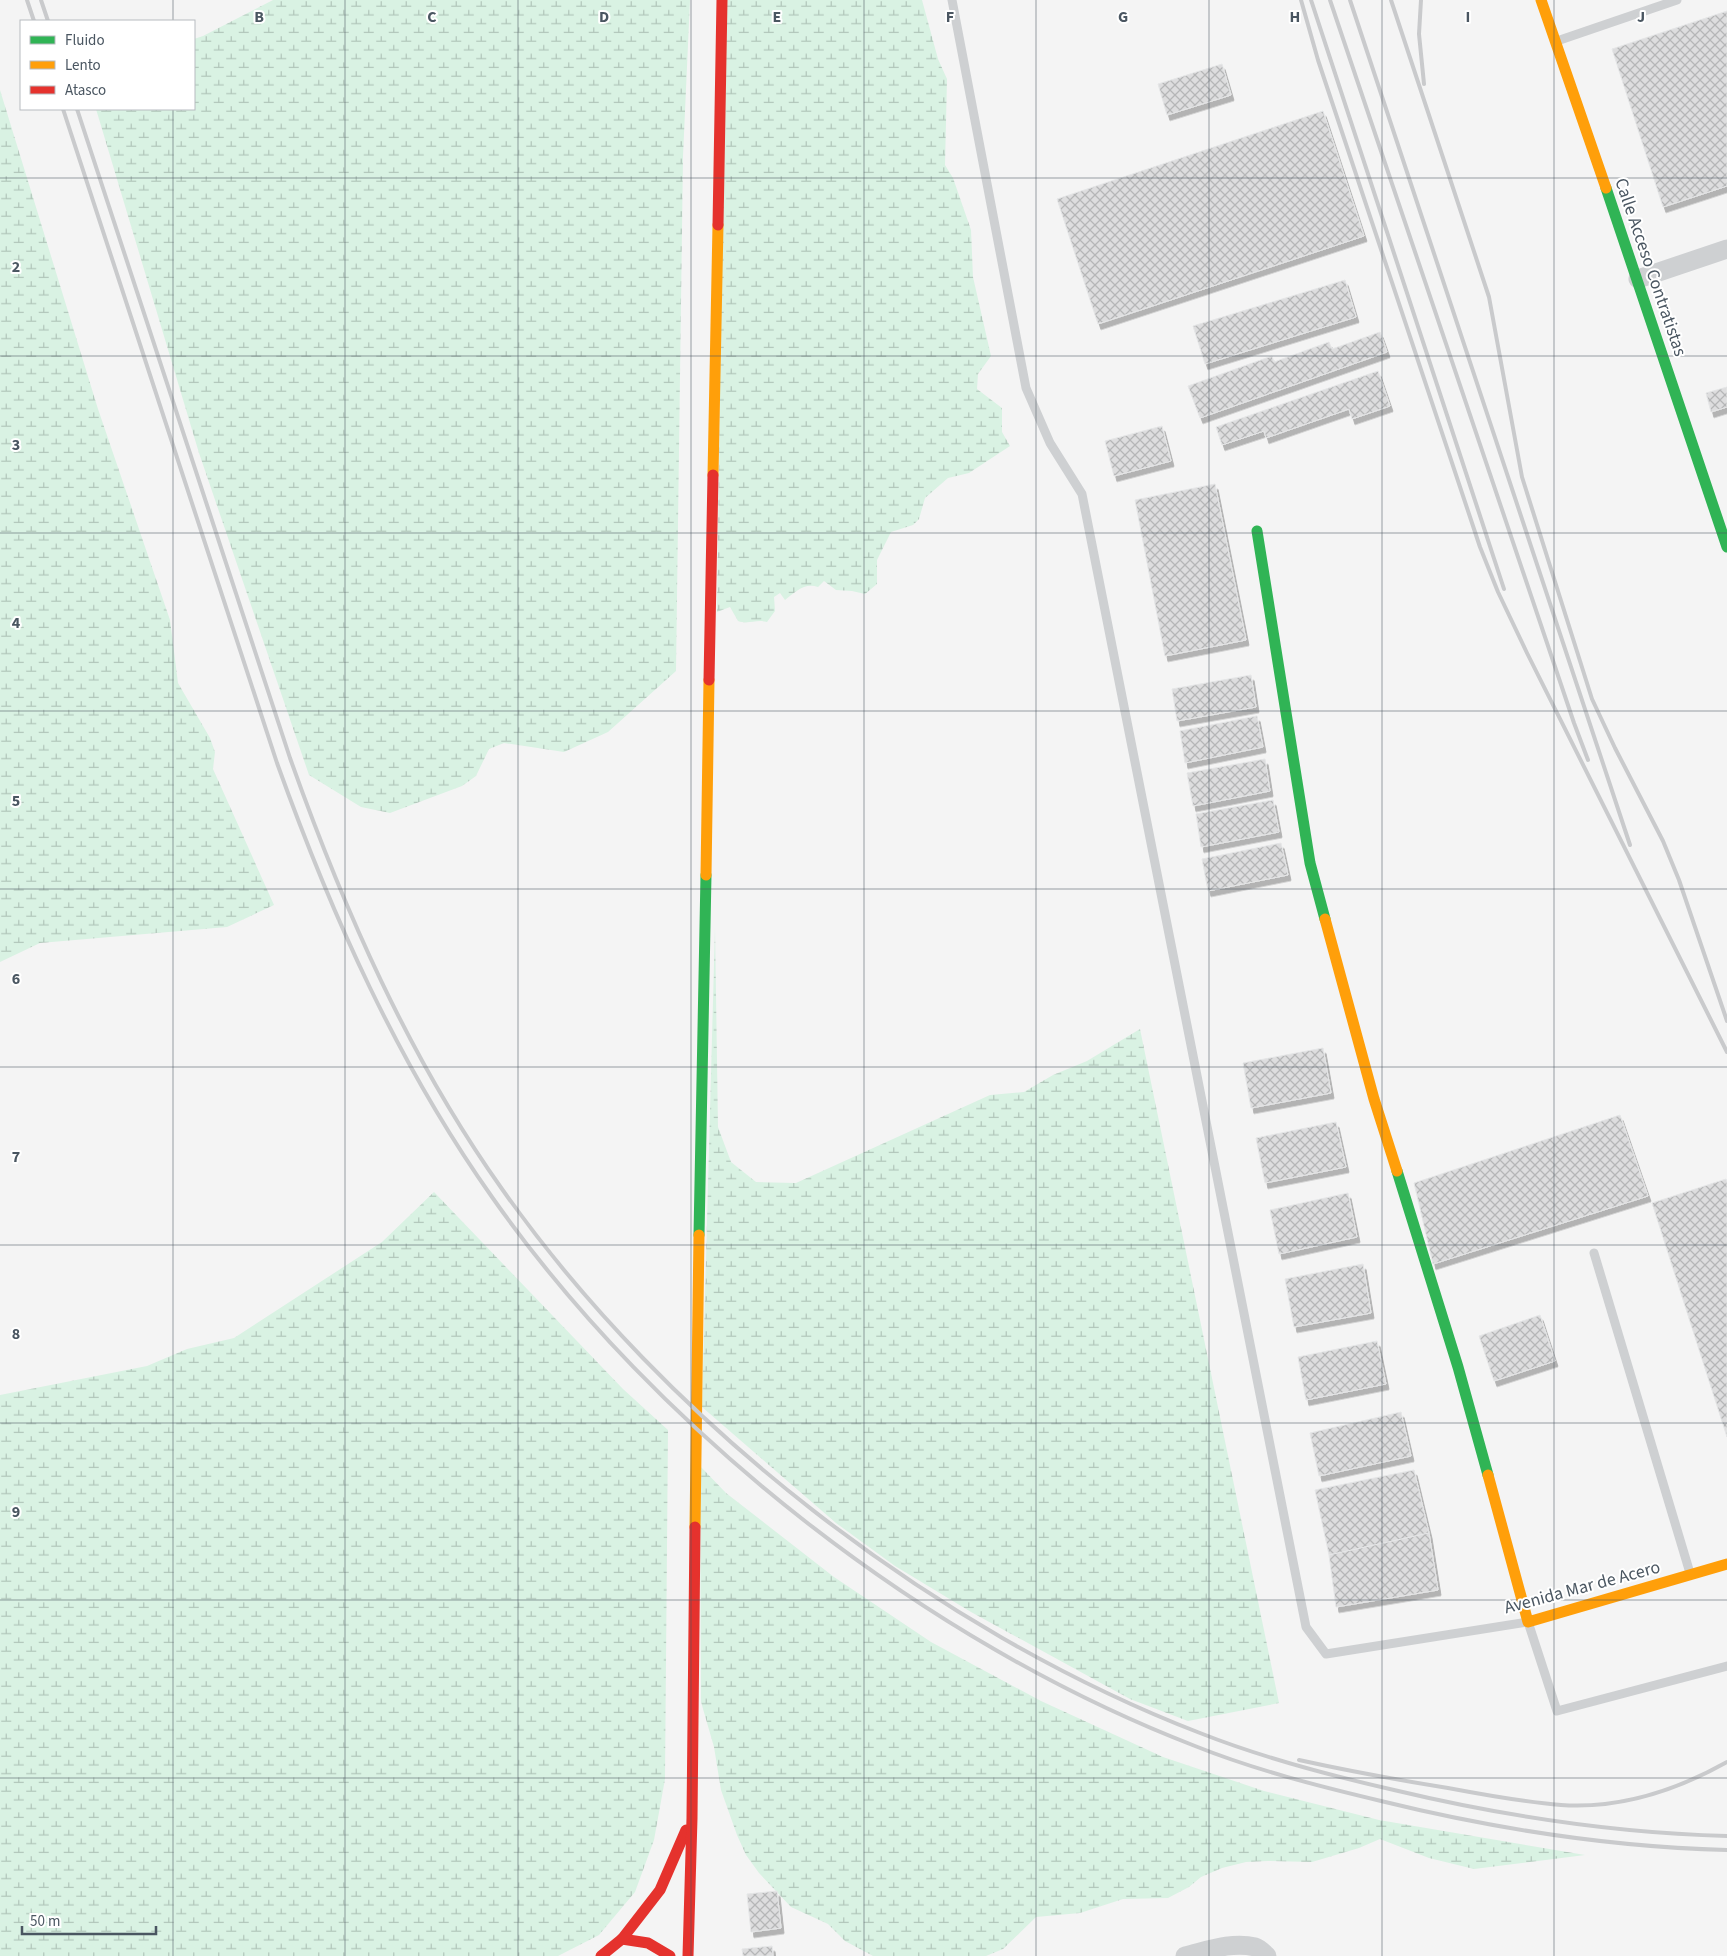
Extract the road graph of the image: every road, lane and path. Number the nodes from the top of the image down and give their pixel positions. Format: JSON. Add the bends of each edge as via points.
{"nodes":[{"id":1,"x":722,"y":0,"type":"edge"},
{"id":2,"x":952,"y":0,"type":"edge"},
{"id":3,"x":1541,"y":0,"type":"edge"},
{"id":4,"x":1677,"y":0,"type":"edge"},
{"id":5,"x":1555,"y":42,"type":"junction"},
{"id":6,"x":1727,"y":249,"type":"edge"},
{"id":7,"x":1638,"y":279,"type":"junction"},
{"id":8,"x":1257,"y":532,"type":"dead end"},
{"id":9,"x":1727,"y":546,"type":"edge"},
{"id":10,"x":1594,"y":1254,"type":"dead end"},
{"id":11,"x":1727,"y":1564,"type":"edge"},
{"id":12,"x":1690,"y":1575,"type":"junction"},
{"id":13,"x":1528,"y":1622,"type":"junction"},
{"id":14,"x":1727,"y":1666,"type":"edge"},
{"id":15,"x":692,"y":1818,"type":"junction"},
{"id":16,"x":622,"y":1940,"type":"junction"},
{"id":17,"x":601,"y":1956,"type":"edge"},
{"id":18,"x":670,"y":1956,"type":"edge"},
{"id":19,"x":688,"y":1956,"type":"edge"},
{"id":20,"x":1185,"y":1956,"type":"edge"},
{"id":21,"x":1267,"y":1956,"type":"edge"}],
"edges":[{"from":1,"to":15,"type":"main road","via":[[696,1389]]},
{"from":2,"to":13,"type":"lane","name":"Avenida Mar de Acero","via":[[1026,388],[1050,443],[1082,494],[1306,1627],[1326,1654]]},
{"from":3,"to":5,"type":"main road","name":"Calle Acceso Contratistas"},
{"from":4,"to":5,"type":"lane"},
{"from":5,"to":7,"type":"main road","name":"Calle Acceso Contratistas"},
{"from":6,"to":7,"type":"street"},
{"from":7,"to":9,"type":"main road","name":"Calle Acceso Contratistas"},
{"from":8,"to":13,"type":"main road","via":[[1310,863],[1374,1099],[1458,1367]]},
{"from":10,"to":12,"type":"lane"},
{"from":11,"to":12,"type":"main road","name":"Avenida Mar de Acero"},
{"from":12,"to":13,"type":"main road","name":"Avenida Mar de Acero"},
{"from":13,"to":14,"type":"lane","via":[[1557,1712]]},
{"from":15,"to":16,"type":"main road","via":[[660,1890]]},
{"from":15,"to":19,"type":"main road"},
{"from":16,"to":17,"type":"main road"},
{"from":16,"to":18,"type":"main road","via":[[647,1941]]},
{"from":20,"to":21,"type":"street","via":[[1240,1945],[1257,1947]]}]}
